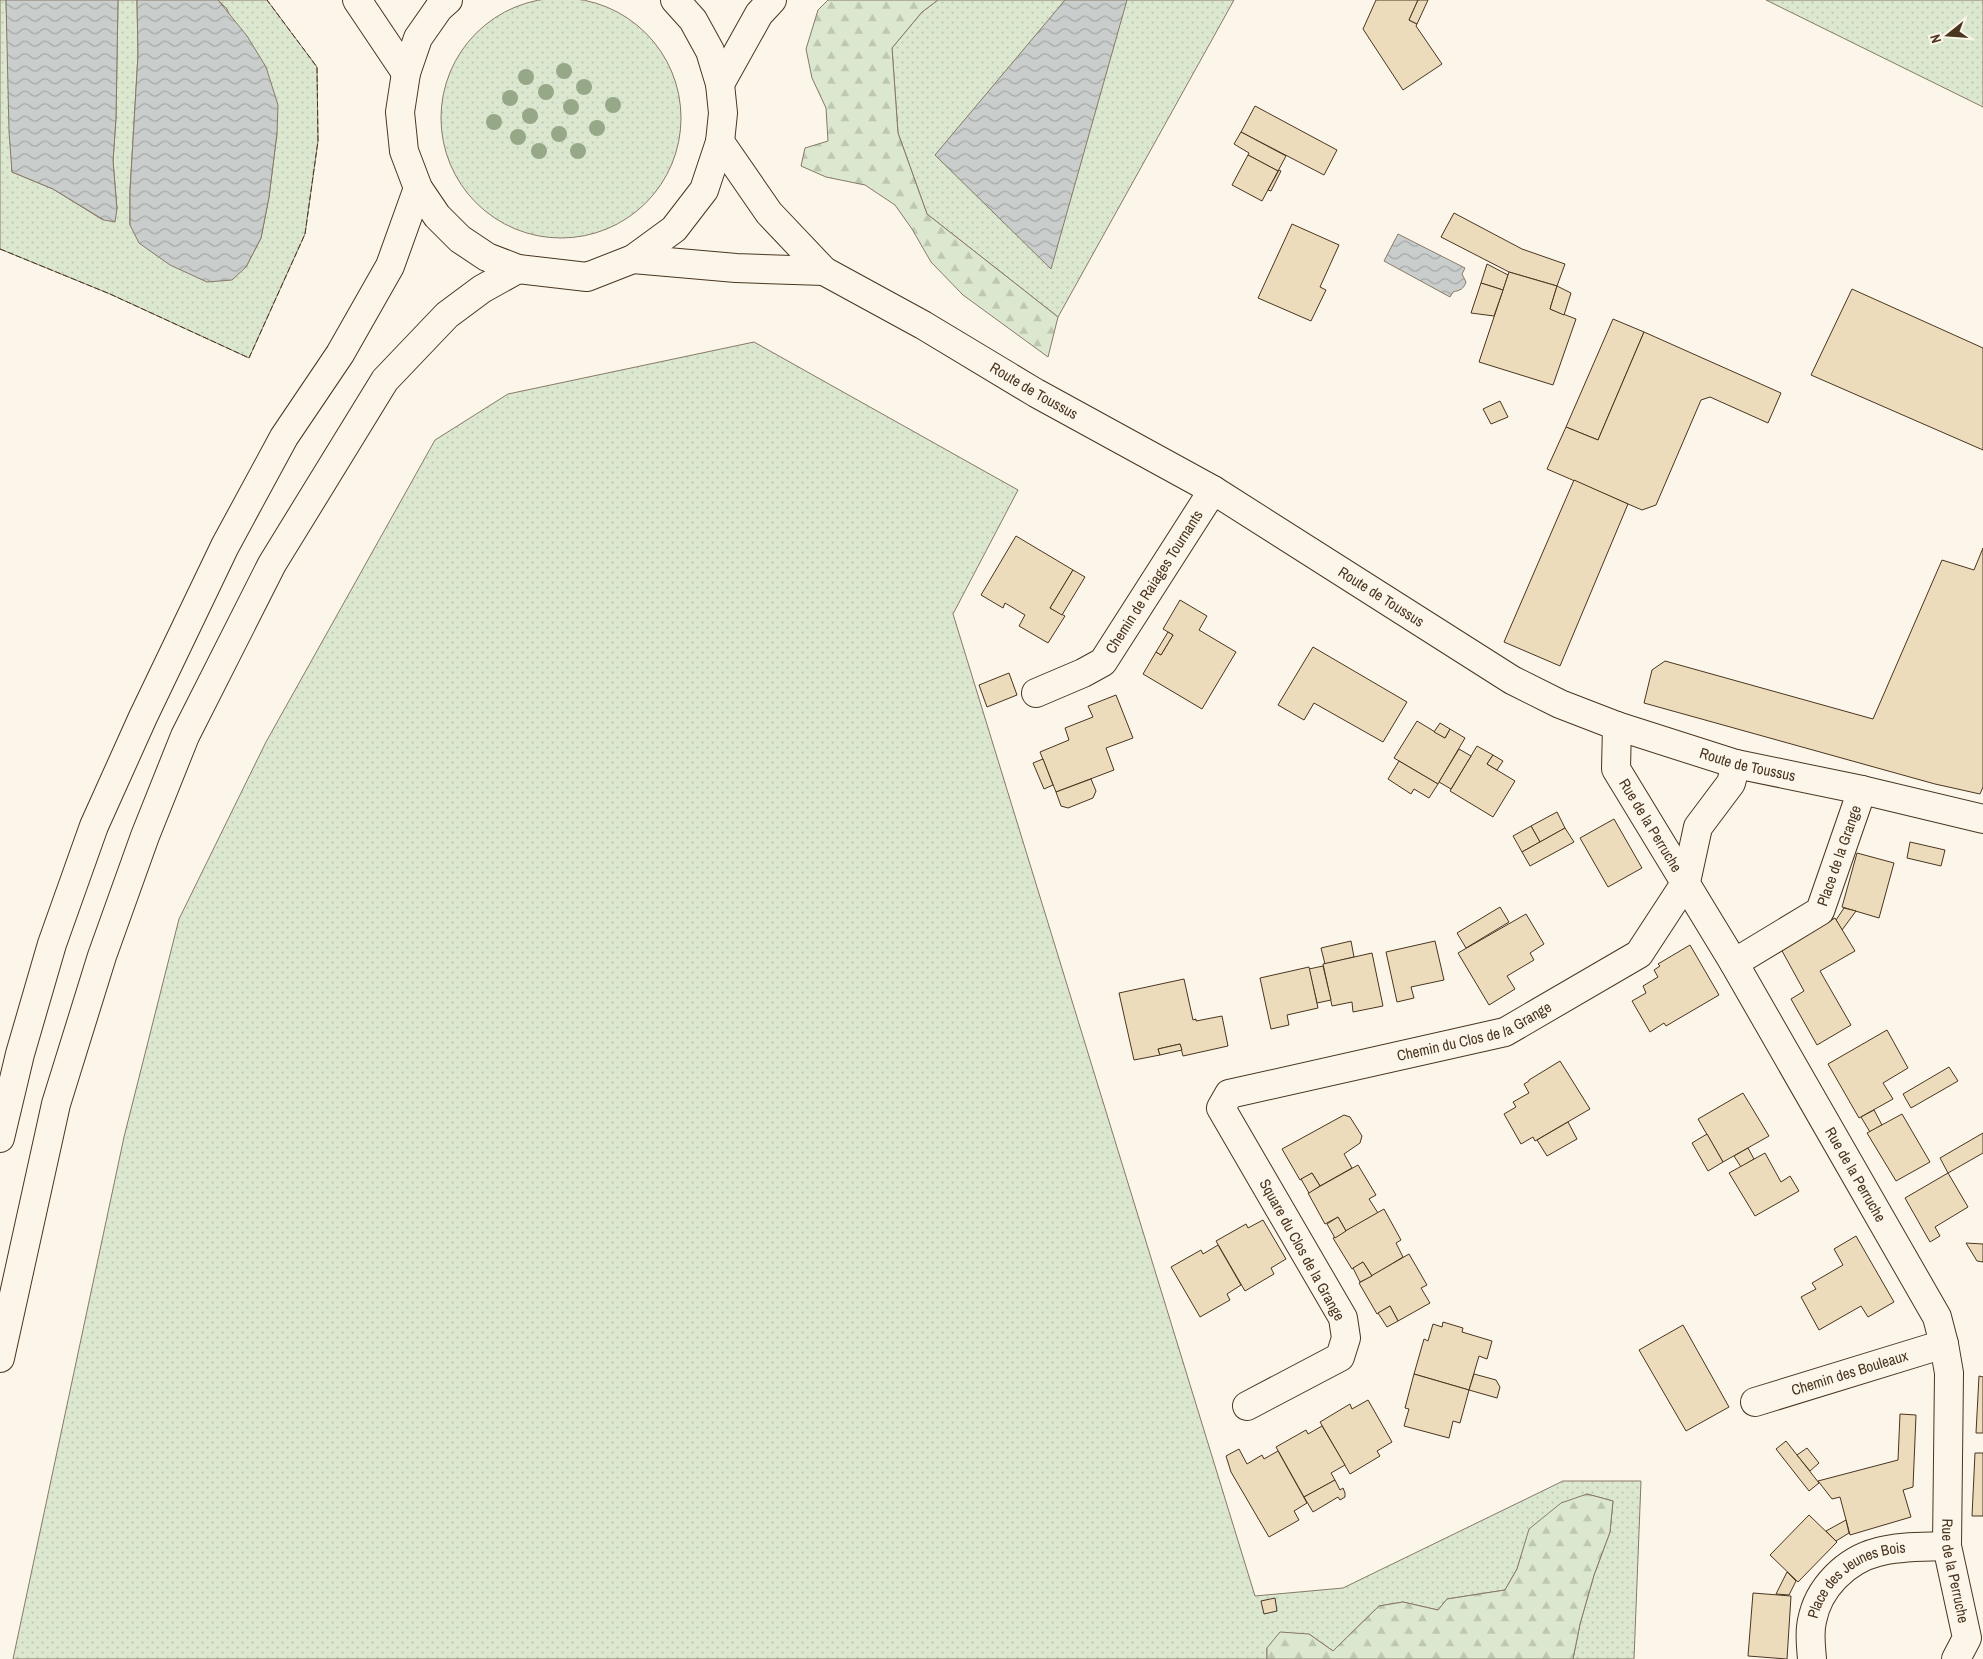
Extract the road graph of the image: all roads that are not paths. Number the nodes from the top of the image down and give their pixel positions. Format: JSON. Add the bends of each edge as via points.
{"nodes":[{"id":1,"x":357,"y":0,"type":"edge"},
{"id":2,"x":448,"y":0,"type":"edge"},
{"id":3,"x":675,"y":0,"type":"edge"},
{"id":4,"x":772,"y":0,"type":"edge"},
{"id":5,"x":406,"y":72,"type":"junction"},
{"id":6,"x":720,"y":84,"type":"junction"},
{"id":7,"x":720,"y":142,"type":"junction"},
{"id":8,"x":418,"y":188,"type":"junction"},
{"id":9,"x":634,"y":258,"type":"junction"},
{"id":10,"x":518,"y":269,"type":"junction"},
{"id":11,"x":824,"y":271,"type":"junction"},
{"id":12,"x":1213,"y":490,"type":"junction"},
{"id":13,"x":1036,"y":693,"type":"dead end"},
{"id":14,"x":1617,"y":726,"type":"junction"},
{"id":15,"x":1736,"y":764,"type":"junction"},
{"id":16,"x":1862,"y":790,"type":"junction"},
{"id":17,"x":1983,"y":819,"type":"edge"},
{"id":18,"x":1686,"y":882,"type":"junction"},
{"id":19,"x":1734,"y":963,"type":"junction"},
{"id":20,"x":1220,"y":1108,"type":"joint"},
{"id":21,"x":0,"y":1138,"type":"edge"},
{"id":22,"x":1944,"y":1344,"type":"junction"},
{"id":23,"x":0,"y":1358,"type":"edge"},
{"id":24,"x":1755,"y":1402,"type":"dead end"},
{"id":25,"x":1246,"y":1406,"type":"dead end"},
{"id":26,"x":1947,"y":1546,"type":"junction"},
{"id":27,"x":1968,"y":1646,"type":"edge"},
{"id":28,"x":1812,"y":1659,"type":"edge"}],
"edges":[{"from":1,"to":5,"type":"street"},
{"from":2,"to":5,"type":"street","via":[[418,38]]},
{"from":3,"to":6,"type":"street","via":[[693,20],[710,51]]},
{"from":4,"to":6,"type":"street","via":[[759,14]]},
{"from":5,"to":8,"type":"street","via":[[400,112],[404,151]]},
{"from":6,"to":7,"type":"street","via":[[723,113]]},
{"from":7,"to":9,"type":"street","via":[[704,190],[674,230]]},
{"from":7,"to":11,"type":"street","name":"Route de Toussus","via":[[769,214]]},
{"from":8,"to":10,"type":"street","via":[[437,216],[460,239],[487,257]]},
{"from":8,"to":21,"type":"street","via":[[390,266],[340,354],[284,437],[225,546],[94,826],[52,944]]},
{"from":9,"to":10,"type":"street","via":[[587,277]]},
{"from":9,"to":11,"type":"street","name":"Route de Toussus","via":[[736,268]]},
{"from":10,"to":23,"type":"street","via":[[482,289],[447,315],[385,380],[272,564],[185,736],[102,956],[56,1104]]},
{"from":11,"to":12,"type":"street","name":"Route de Toussus"},
{"from":12,"to":13,"type":"street","name":"Chemin de Raiages Tournants","via":[[1103,662]]},
{"from":12,"to":14,"type":"street","name":"Route de Toussus","via":[[1512,680],[1560,704]]},
{"from":14,"to":15,"type":"street","name":"Route de Toussus"},
{"from":14,"to":18,"type":"street","name":"Rue de la Perruche","via":[[1616,769]]},
{"from":15,"to":16,"type":"street","name":"Route de Toussus"},
{"from":15,"to":18,"type":"street","via":[[1731,783],[1698,827]]},
{"from":16,"to":17,"type":"street","name":"Route de Toussus"},
{"from":16,"to":19,"type":"street","name":"Place de la Grange","via":[[1820,910]]},
{"from":18,"to":19,"type":"street","name":"Rue de la Perruche"},
{"from":18,"to":20,"type":"street","name":"Chemin du Clos de la Grange","via":[[1639,954],[1505,1032],[1229,1094]]},
{"from":19,"to":22,"type":"street","name":"Rue de la Perruche","via":[[1936,1317]]},
{"from":20,"to":25,"type":"street","name":"Square du Clos de la Grange","via":[[1343,1318],[1346,1338],[1340,1357]]},
{"from":22,"to":24,"type":"street","name":"Chemin des Bouleaux"},
{"from":22,"to":26,"type":"street","name":"Rue de la Perruche","via":[[1949,1373]]},
{"from":26,"to":27,"type":"street","name":"Rue de la Perruche"},
{"from":26,"to":28,"type":"street","name":"Place des Jeunes Bois","via":[[1878,1552],[1838,1573],[1818,1601],[1812,1621]]}]}
